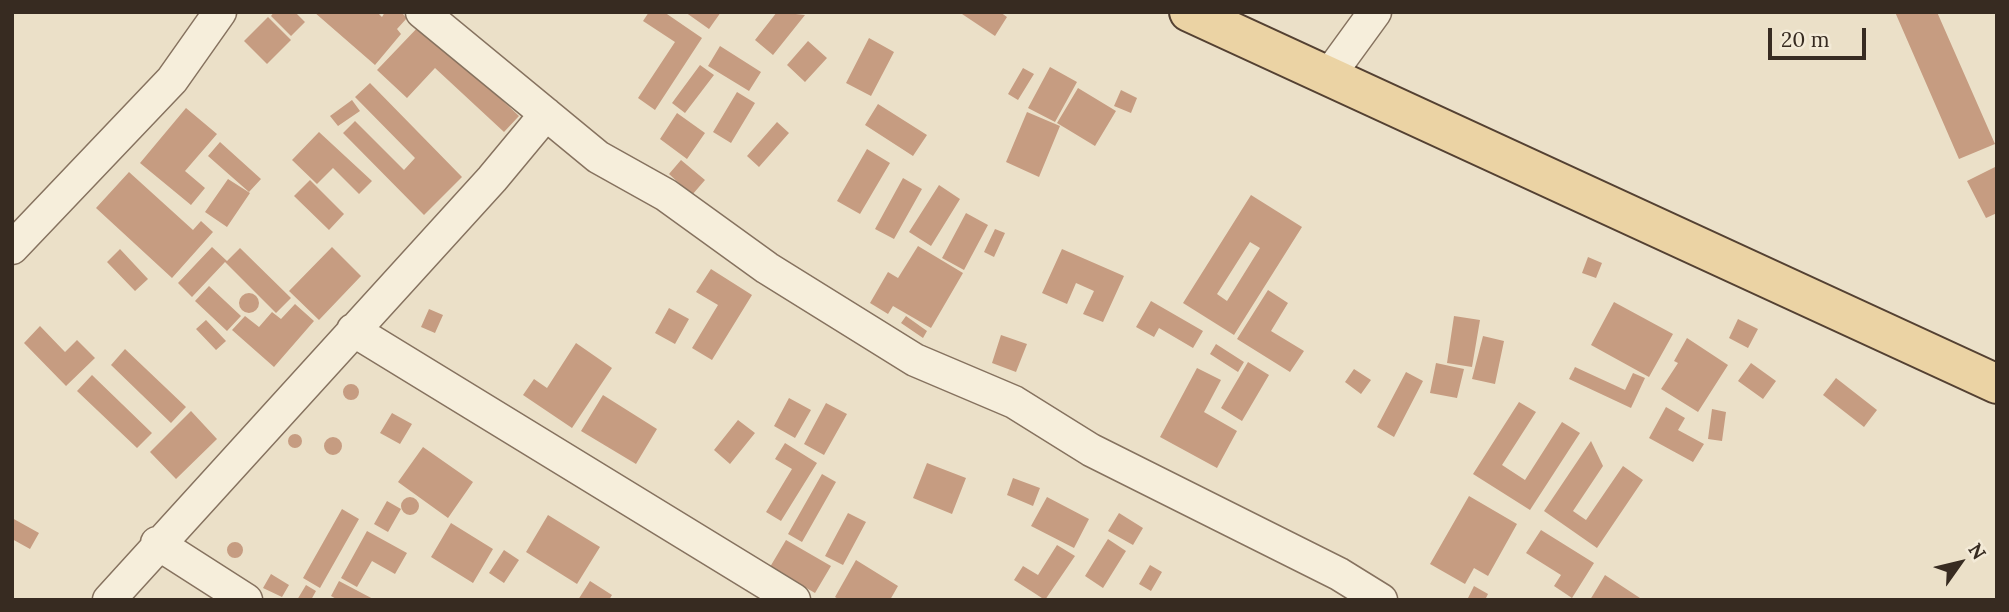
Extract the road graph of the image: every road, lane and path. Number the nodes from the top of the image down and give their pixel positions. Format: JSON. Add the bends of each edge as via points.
{"nodes":[{"id":1,"x":220,"y":12,"type":"edge"},
{"id":2,"x":422,"y":12,"type":"edge"},
{"id":3,"x":1189,"y":12,"type":"edge"},
{"id":4,"x":1375,"y":12,"type":"edge"},
{"id":5,"x":1327,"y":78,"type":"junction"},
{"id":6,"x":546,"y":114,"type":"junction"},
{"id":7,"x":12,"y":248,"type":"edge"},
{"id":8,"x":353,"y":330,"type":"junction"},
{"id":9,"x":1997,"y":384,"type":"edge"},
{"id":10,"x":157,"y":543,"type":"junction"},
{"id":11,"x":109,"y":600,"type":"edge"},
{"id":12,"x":246,"y":600,"type":"edge"},
{"id":13,"x":794,"y":600,"type":"edge"},
{"id":14,"x":1381,"y":600,"type":"edge"}],
"edges":[{"from":1,"to":7,"type":"street","via":[[172,80]]},
{"from":2,"to":6,"type":"street"},
{"from":3,"to":5,"type":"main road"},
{"from":4,"to":5,"type":"street"},
{"from":5,"to":9,"type":"main road"},
{"from":6,"to":8,"type":"street"},
{"from":6,"to":14,"type":"street","via":[[598,157],[666,195],[767,268],[915,359],[1014,402],[1091,450],[1339,574]]},
{"from":8,"to":10,"type":"street"},
{"from":8,"to":13,"type":"street"},
{"from":10,"to":11,"type":"street"},
{"from":10,"to":12,"type":"street"}]}
